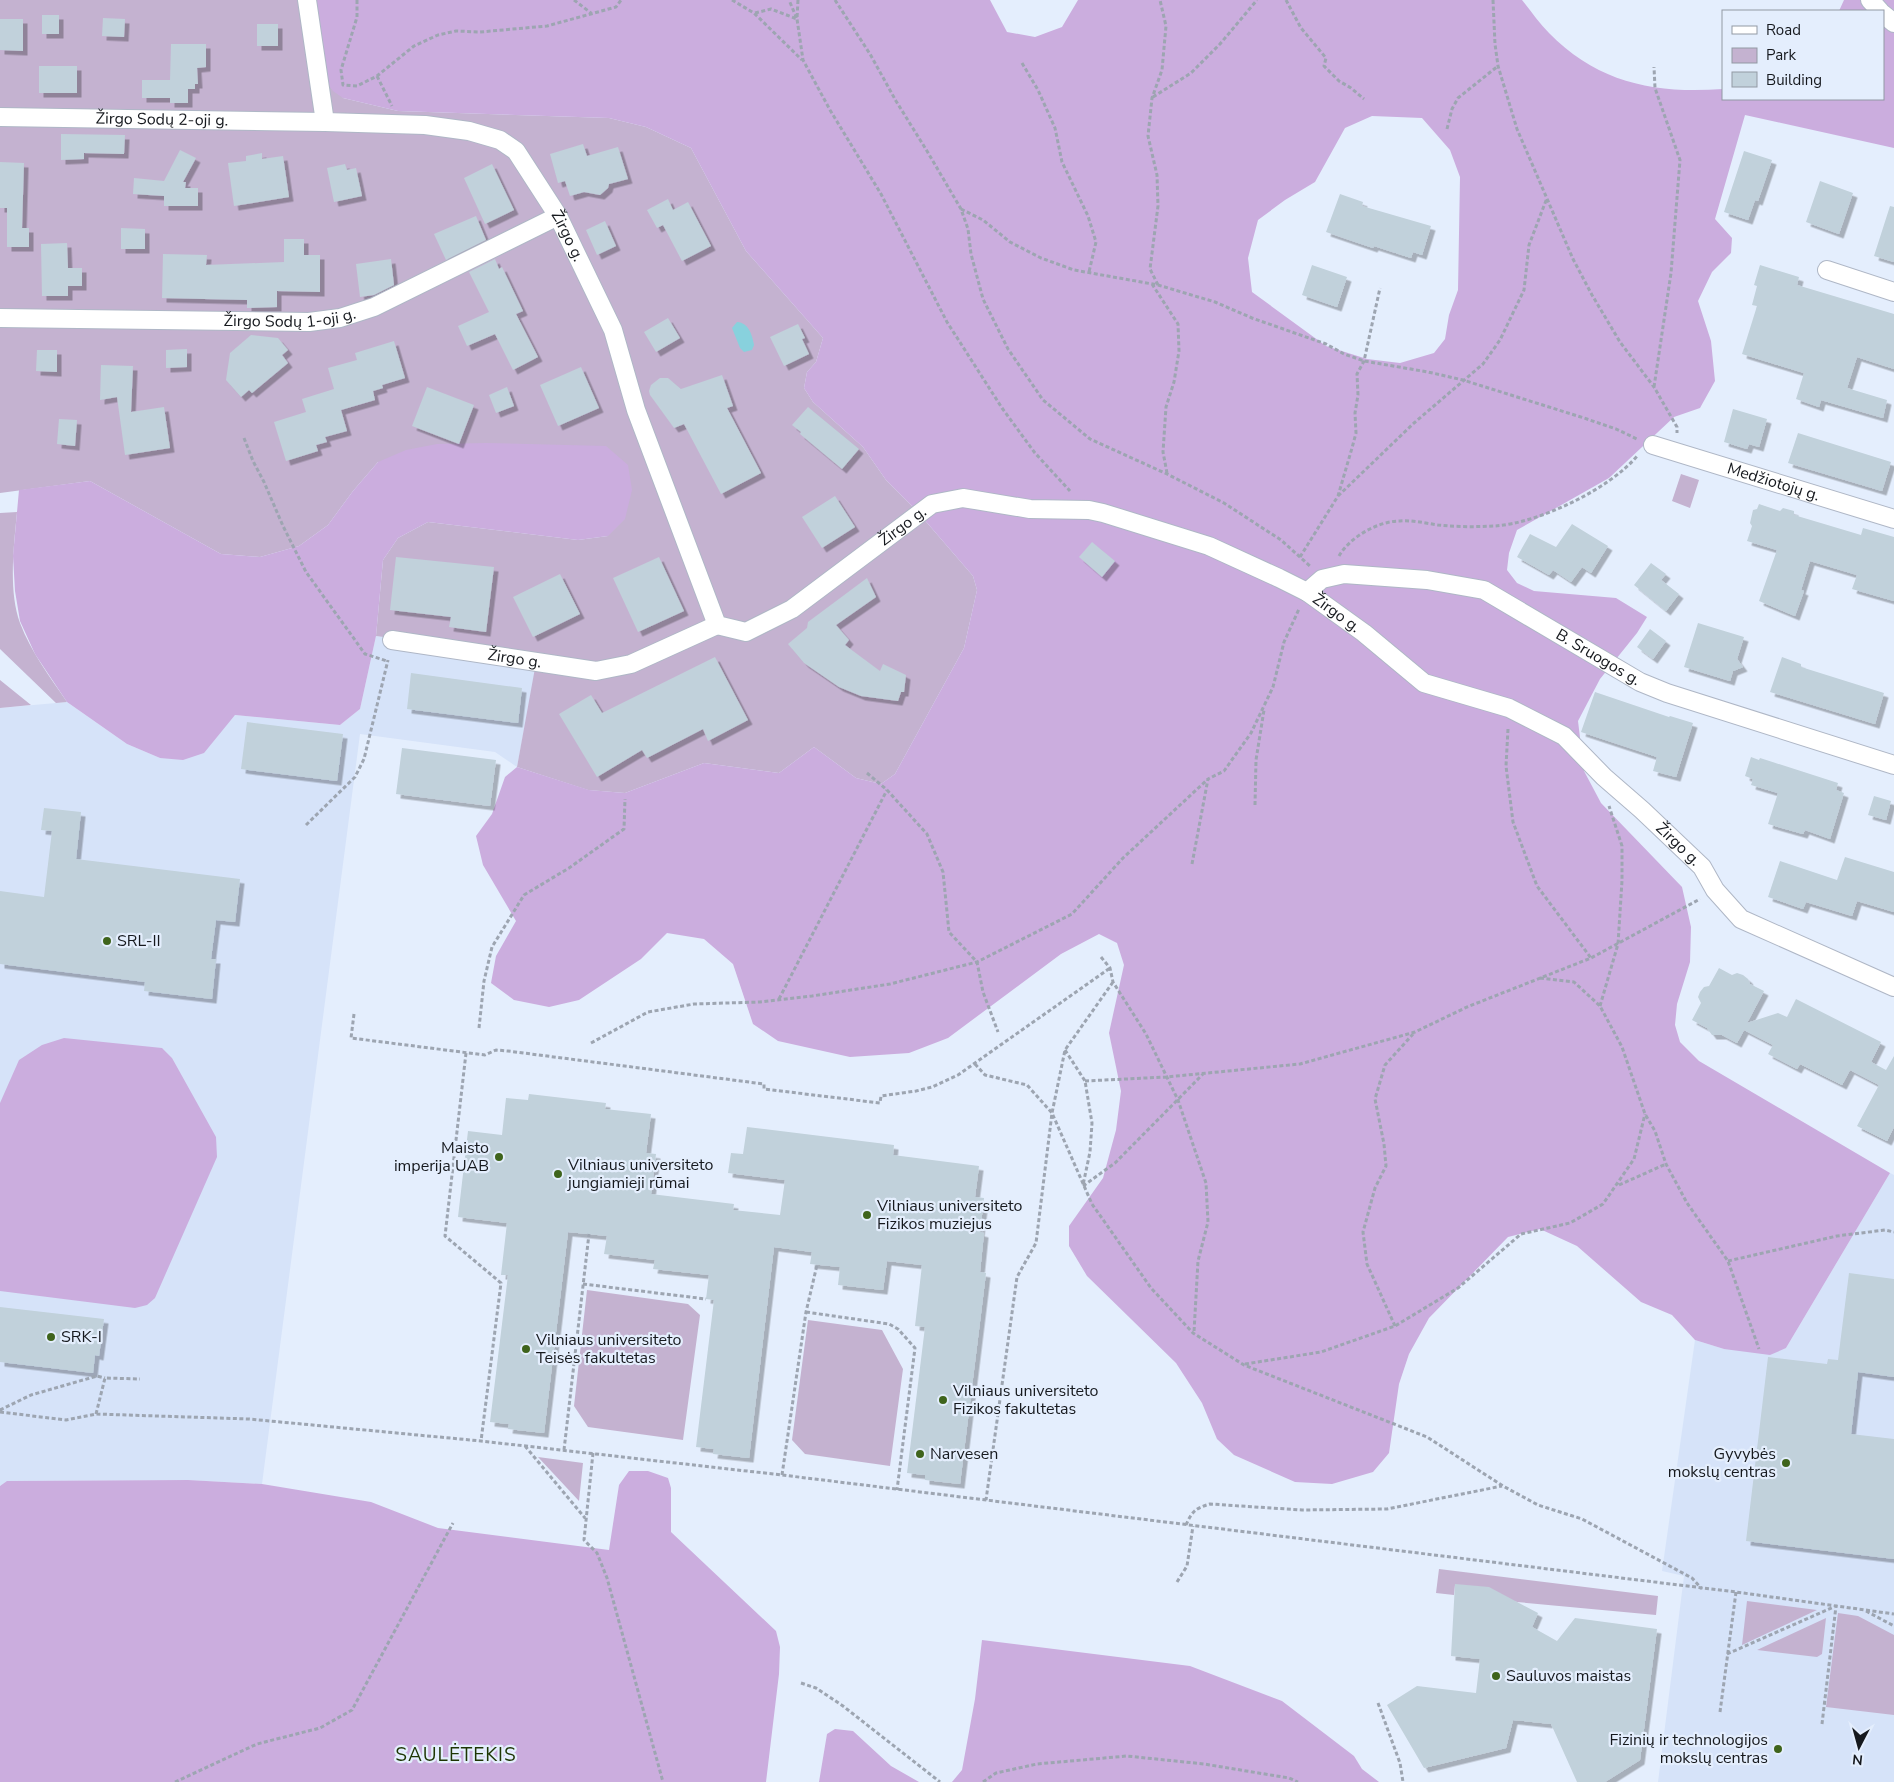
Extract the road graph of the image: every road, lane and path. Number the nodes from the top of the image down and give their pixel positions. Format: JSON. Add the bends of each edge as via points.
{"nodes":[{"id":1,"x":307,"y":0,"type":"edge"},
{"id":2,"x":357,"y":0,"type":"edge"},
{"id":3,"x":574,"y":0,"type":"edge"},
{"id":4,"x":621,"y":0,"type":"edge"},
{"id":5,"x":732,"y":0,"type":"edge"},
{"id":6,"x":789,"y":0,"type":"edge"},
{"id":7,"x":798,"y":0,"type":"edge"},
{"id":8,"x":835,"y":0,"type":"edge"},
{"id":9,"x":1160,"y":0,"type":"edge"},
{"id":10,"x":1257,"y":0,"type":"edge"},
{"id":11,"x":1286,"y":0,"type":"edge"},
{"id":12,"x":1493,"y":0,"type":"edge"},
{"id":13,"x":1870,"y":0,"type":"edge"},
{"id":14,"x":1879,"y":10,"type":"edge"},
{"id":15,"x":754,"y":13,"type":"junction"},
{"id":16,"x":592,"y":14,"type":"junction"},
{"id":17,"x":1884,"y":15,"type":"edge"},
{"id":18,"x":797,"y":19,"type":"junction"},
{"id":19,"x":1894,"y":23,"type":"edge"},
{"id":20,"x":803,"y":60,"type":"junction"},
{"id":21,"x":1022,"y":63,"type":"dead end"},
{"id":22,"x":1498,"y":66,"type":"junction"},
{"id":23,"x":1654,"y":67,"type":"dead end"},
{"id":24,"x":377,"y":76,"type":"junction"},
{"id":25,"x":1152,"y":98,"type":"junction"},
{"id":26,"x":1364,"y":99,"type":"dead end"},
{"id":27,"x":0,"y":117,"type":"edge"},
{"id":28,"x":325,"y":122,"type":"junction"},
{"id":29,"x":399,"y":124,"type":"junction"},
{"id":30,"x":1447,"y":129,"type":"dead end"},
{"id":31,"x":1547,"y":197,"type":"junction"},
{"id":32,"x":961,"y":209,"type":"junction"},
{"id":33,"x":558,"y":216,"type":"junction"},
{"id":34,"x":1827,"y":270,"type":"dead end"},
{"id":35,"x":1089,"y":272,"type":"junction"},
{"id":36,"x":1152,"y":284,"type":"junction"},
{"id":37,"x":1158,"y":285,"type":"junction"},
{"id":38,"x":1380,"y":288,"type":"dead end"},
{"id":39,"x":1894,"y":292,"type":"edge"},
{"id":40,"x":0,"y":318,"type":"edge"},
{"id":41,"x":1364,"y":361,"type":"junction"},
{"id":42,"x":1462,"y":380,"type":"junction"},
{"id":43,"x":1654,"y":387,"type":"junction"},
{"id":44,"x":244,"y":438,"type":"dead end"},
{"id":45,"x":1648,"y":443,"type":"junction"},
{"id":46,"x":1679,"y":454,"type":"junction"},
{"id":47,"x":1167,"y":474,"type":"junction"},
{"id":48,"x":1338,"y":496,"type":"junction"},
{"id":49,"x":1089,"y":510,"type":"junction"},
{"id":50,"x":1894,"y":519,"type":"edge"},
{"id":51,"x":1300,"y":556,"type":"junction"},
{"id":52,"x":1324,"y":579,"type":"junction"},
{"id":53,"x":1307,"y":592,"type":"junction"},
{"id":54,"x":717,"y":625,"type":"junction"},
{"id":55,"x":392,"y":640,"type":"joint"},
{"id":56,"x":387,"y":660,"type":"junction"},
{"id":57,"x":1265,"y":707,"type":"junction"},
{"id":58,"x":1509,"y":708,"type":"junction"},
{"id":59,"x":1894,"y":765,"type":"edge"},
{"id":60,"x":867,"y":773,"type":"dead end"},
{"id":61,"x":1604,"y":777,"type":"junction"},
{"id":62,"x":1208,"y":780,"type":"junction"},
{"id":63,"x":887,"y":790,"type":"junction"},
{"id":64,"x":625,"y":799,"type":"dead end"},
{"id":65,"x":1255,"y":805,"type":"dead end"},
{"id":66,"x":306,"y":825,"type":"dead end"},
{"id":67,"x":1192,"y":864,"type":"dead end"},
{"id":68,"x":1715,"y":890,"type":"junction"},
{"id":69,"x":1618,"y":944,"type":"junction"},
{"id":70,"x":1101,"y":957,"type":"dead end"},
{"id":71,"x":1591,"y":958,"type":"junction"},
{"id":72,"x":977,"y":962,"type":"junction"},
{"id":73,"x":1110,"y":968,"type":"junction"},
{"id":74,"x":1540,"y":978,"type":"junction"},
{"id":75,"x":1113,"y":982,"type":"junction"},
{"id":76,"x":1894,"y":987,"type":"edge"},
{"id":77,"x":779,"y":1000,"type":"junction"},
{"id":78,"x":1600,"y":1006,"type":"junction"},
{"id":79,"x":354,"y":1014,"type":"dead end"},
{"id":80,"x":479,"y":1028,"type":"dead end"},
{"id":81,"x":998,"y":1032,"type":"dead end"},
{"id":82,"x":1415,"y":1032,"type":"junction"},
{"id":83,"x":592,"y":1044,"type":"dead end"},
{"id":84,"x":1065,"y":1050,"type":"junction"},
{"id":85,"x":466,"y":1053,"type":"junction"},
{"id":86,"x":975,"y":1064,"type":"junction"},
{"id":87,"x":1204,"y":1073,"type":"junction"},
{"id":88,"x":1166,"y":1077,"type":"junction"},
{"id":89,"x":1085,"y":1081,"type":"junction"},
{"id":90,"x":1178,"y":1100,"type":"junction"},
{"id":91,"x":1052,"y":1114,"type":"junction"},
{"id":92,"x":1646,"y":1114,"type":"junction"},
{"id":93,"x":1666,"y":1164,"type":"junction"},
{"id":94,"x":1083,"y":1186,"type":"junction"},
{"id":95,"x":1617,"y":1186,"type":"junction"},
{"id":96,"x":1894,"y":1232,"type":"edge"},
{"id":97,"x":589,"y":1234,"type":"dead end"},
{"id":98,"x":1728,"y":1261,"type":"junction"},
{"id":99,"x":817,"y":1265,"type":"dead end"},
{"id":100,"x":583,"y":1284,"type":"junction"},
{"id":101,"x":706,"y":1299,"type":"dead end"},
{"id":102,"x":806,"y":1312,"type":"junction"},
{"id":103,"x":1395,"y":1326,"type":"junction"},
{"id":104,"x":1194,"y":1333,"type":"junction"},
{"id":105,"x":1759,"y":1349,"type":"dead end"},
{"id":106,"x":1244,"y":1364,"type":"junction"},
{"id":107,"x":105,"y":1378,"type":"junction"},
{"id":108,"x":140,"y":1379,"type":"dead end"},
{"id":109,"x":0,"y":1411,"type":"edge"},
{"id":110,"x":96,"y":1414,"type":"junction"},
{"id":111,"x":481,"y":1441,"type":"junction"},
{"id":112,"x":525,"y":1446,"type":"junction"},
{"id":113,"x":564,"y":1450,"type":"junction"},
{"id":114,"x":592,"y":1454,"type":"junction"},
{"id":115,"x":782,"y":1475,"type":"junction"},
{"id":116,"x":1503,"y":1486,"type":"junction"},
{"id":117,"x":897,"y":1490,"type":"junction"},
{"id":118,"x":986,"y":1500,"type":"junction"},
{"id":119,"x":586,"y":1518,"type":"junction"},
{"id":120,"x":453,"y":1523,"type":"dead end"},
{"id":121,"x":1186,"y":1524,"type":"junction"},
{"id":122,"x":1193,"y":1526,"type":"junction"},
{"id":123,"x":1177,"y":1582,"type":"dead end"},
{"id":124,"x":1702,"y":1589,"type":"junction"},
{"id":125,"x":1736,"y":1592,"type":"junction"},
{"id":126,"x":1836,"y":1606,"type":"junction"},
{"id":127,"x":1863,"y":1610,"type":"junction"},
{"id":128,"x":1894,"y":1614,"type":"edge"},
{"id":129,"x":1894,"y":1626,"type":"edge"},
{"id":130,"x":1727,"y":1654,"type":"junction"},
{"id":131,"x":801,"y":1683,"type":"dead end"},
{"id":132,"x":1378,"y":1704,"type":"dead end"},
{"id":133,"x":1720,"y":1712,"type":"dead end"},
{"id":134,"x":1822,"y":1724,"type":"dead end"},
{"id":135,"x":175,"y":1782,"type":"edge"},
{"id":136,"x":663,"y":1782,"type":"edge"},
{"id":137,"x":940,"y":1782,"type":"edge"},
{"id":138,"x":983,"y":1782,"type":"edge"},
{"id":139,"x":1298,"y":1782,"type":"edge"},
{"id":140,"x":1403,"y":1782,"type":"edge"}],
"edges":[{"from":1,"to":28,"type":"street"},
{"from":2,"to":24,"type":"path","via":[[357,17],[341,70],[343,85],[358,86]]},
{"from":3,"to":16,"type":"path"},
{"from":4,"to":16,"type":"path","via":[[616,7]]},
{"from":5,"to":15,"type":"path"},
{"from":6,"to":18,"type":"path"},
{"from":7,"to":18,"type":"path"},
{"from":8,"to":32,"type":"path"},
{"from":9,"to":25,"type":"path","via":[[1166,26],[1162,70]]},
{"from":10,"to":25,"type":"path","via":[[1191,74]]},
{"from":11,"to":26,"type":"path","via":[[1301,28],[1326,58],[1324,66]]},
{"from":12,"to":22,"type":"path"},
{"from":13,"to":14,"type":"street"},
{"from":15,"to":18,"type":"path","via":[[771,8]]},
{"from":15,"to":20,"type":"path"},
{"from":16,"to":24,"type":"path","via":[[547,26],[456,31],[438,35],[414,46]]},
{"from":17,"to":19,"type":"street"},
{"from":18,"to":20,"type":"path"},
{"from":20,"to":49,"type":"path","via":[[881,194],[947,322],[972,362],[1034,453]]},
{"from":21,"to":35,"type":"path","via":[[1055,128],[1062,162],[1088,216],[1096,242]]},
{"from":22,"to":30,"type":"path","via":[[1458,98]]},
{"from":22,"to":31,"type":"path","via":[[1517,129]]},
{"from":23,"to":43,"type":"path","via":[[1655,88],[1680,160],[1671,273]]},
{"from":24,"to":29,"type":"path"},
{"from":25,"to":37,"type":"path","via":[[1148,136],[1158,206],[1150,269]]},
{"from":27,"to":28,"type":"street","name":"Žirgo Sodų 2-oji g."},
{"from":28,"to":29,"type":"street","name":"Žirgo g."},
{"from":29,"to":33,"type":"street","name":"Žirgo g.","via":[[469,131],[500,140],[516,151]]},
{"from":31,"to":42,"type":"path","via":[[1529,245],[1524,290],[1500,340],[1483,364]]},
{"from":31,"to":43,"type":"path","via":[[1592,295],[1620,342]]},
{"from":32,"to":35,"type":"path","via":[[983,220],[1010,242],[1041,258]]},
{"from":32,"to":47,"type":"path","via":[[983,299],[1008,349],[1043,400],[1090,439]]},
{"from":33,"to":40,"type":"street","name":"Žirgo Sodų 1-oji g.","via":[[374,307],[340,318],[309,322]]},
{"from":33,"to":54,"type":"street","name":"Žirgo g.","via":[[613,330],[636,410]]},
{"from":34,"to":39,"type":"street"},
{"from":35,"to":36,"type":"path"},
{"from":36,"to":37,"type":"path"},
{"from":36,"to":47,"type":"path","via":[[1178,324],[1178,351],[1174,382],[1166,407],[1162,452]]},
{"from":37,"to":41,"type":"path","via":[[1215,302]]},
{"from":38,"to":41,"type":"path"},
{"from":41,"to":42,"type":"path"},
{"from":41,"to":48,"type":"path","via":[[1357,374],[1356,432]]},
{"from":42,"to":45,"type":"path","via":[[1584,418]]},
{"from":42,"to":48,"type":"path"},
{"from":43,"to":46,"type":"path","via":[[1676,427]]},
{"from":44,"to":56,"type":"path","via":[[306,572],[365,654]]},
{"from":45,"to":46,"type":"street","name":"Medžiotojų g."},
{"from":45,"to":52,"type":"path","via":[[1628,467],[1566,505],[1533,519],[1496,526],[1399,521],[1371,528],[1344,548]]},
{"from":46,"to":50,"type":"street","name":"Medžiotojų g."},
{"from":47,"to":51,"type":"path","via":[[1263,527]]},
{"from":48,"to":51,"type":"path"},
{"from":49,"to":53,"type":"street","name":"Žirgo g.","via":[[1209,546]]},
{"from":49,"to":54,"type":"street","name":"Žirgo g.","via":[[1030,509],[963,498],[932,504],[792,609],[746,632]]},
{"from":51,"to":52,"type":"path"},
{"from":52,"to":53,"type":"street"},
{"from":52,"to":59,"type":"street","name":"B. Sruogos g.","via":[[1361,574],[1427,580],[1484,590],[1658,690]]},
{"from":53,"to":57,"type":"path","via":[[1284,642]]},
{"from":53,"to":58,"type":"street","name":"Žirgo g.","via":[[1364,633],[1424,683]]},
{"from":54,"to":55,"type":"street","name":"Žirgo g.","via":[[631,664],[596,671]]},
{"from":55,"to":56,"type":"path"},
{"from":56,"to":66,"type":"path","via":[[364,759],[355,777]]},
{"from":57,"to":62,"type":"path","via":[[1224,771]]},
{"from":57,"to":65,"type":"path","via":[[1256,760]]},
{"from":58,"to":61,"type":"street","name":"Žirgo g.","via":[[1564,736]]},
{"from":58,"to":71,"type":"path","via":[[1506,766],[1512,822],[1537,886]]},
{"from":60,"to":63,"type":"path"},
{"from":61,"to":68,"type":"street","name":"Žirgo g.","via":[[1702,867]]},
{"from":61,"to":69,"type":"path","via":[[1609,809],[1622,846]]},
{"from":62,"to":67,"type":"path"},
{"from":62,"to":72,"type":"path","via":[[1123,858],[1072,914]]},
{"from":63,"to":72,"type":"path","via":[[927,834],[943,872],[949,932]]},
{"from":63,"to":77,"type":"path"},
{"from":64,"to":80,"type":"path","via":[[624,829],[524,895],[492,947],[484,981]]},
{"from":68,"to":69,"type":"path"},
{"from":68,"to":76,"type":"street","name":"Žirgo g.","via":[[1741,919]]},
{"from":69,"to":71,"type":"path"},
{"from":69,"to":78,"type":"path"},
{"from":70,"to":73,"type":"path"},
{"from":71,"to":74,"type":"path"},
{"from":72,"to":77,"type":"path","via":[[890,984]]},
{"from":72,"to":81,"type":"path","via":[[983,992]]},
{"from":73,"to":75,"type":"path"},
{"from":73,"to":86,"type":"path"},
{"from":74,"to":78,"type":"path","via":[[1574,982]]},
{"from":74,"to":82,"type":"path"},
{"from":75,"to":84,"type":"path"},
{"from":75,"to":88,"type":"path","via":[[1146,1034]]},
{"from":77,"to":83,"type":"path","via":[[694,1004],[648,1012]]},
{"from":78,"to":92,"type":"path","via":[[1622,1047]]},
{"from":79,"to":85,"type":"path","via":[[351,1038]]},
{"from":82,"to":87,"type":"path","via":[[1300,1064]]},
{"from":82,"to":103,"type":"path","via":[[1385,1065],[1375,1099],[1386,1166],[1375,1188],[1363,1232],[1367,1264]]},
{"from":84,"to":89,"type":"path"},
{"from":84,"to":91,"type":"path"},
{"from":85,"to":86,"type":"path","via":[[485,1055],[496,1050],[508,1051],[764,1084],[764,1089],[880,1103],[881,1096],[932,1087]]},
{"from":85,"to":111,"type":"path","via":[[445,1236],[501,1283]]},
{"from":86,"to":91,"type":"path","via":[[984,1075],[1027,1085]]},
{"from":87,"to":88,"type":"path"},
{"from":87,"to":90,"type":"path"},
{"from":88,"to":89,"type":"path"},
{"from":88,"to":90,"type":"path"},
{"from":89,"to":94,"type":"path","via":[[1092,1123]]},
{"from":90,"to":94,"type":"path","via":[[1115,1163]]},
{"from":90,"to":104,"type":"path","via":[[1206,1183],[1208,1222],[1198,1261]]},
{"from":91,"to":94,"type":"path"},
{"from":91,"to":118,"type":"path","via":[[1036,1243],[1017,1277]]},
{"from":92,"to":93,"type":"path"},
{"from":92,"to":95,"type":"path","via":[[1634,1159]]},
{"from":93,"to":95,"type":"path"},
{"from":93,"to":98,"type":"path","via":[[1686,1203]]},
{"from":94,"to":104,"type":"path","via":[[1151,1288]]},
{"from":95,"to":103,"type":"path","via":[[1604,1204],[1570,1223],[1521,1234],[1458,1288]]},
{"from":96,"to":98,"type":"path","via":[[1885,1230],[1837,1236]]},
{"from":97,"to":100,"type":"path"},
{"from":98,"to":105,"type":"path"},
{"from":99,"to":102,"type":"path"},
{"from":100,"to":101,"type":"path"},
{"from":100,"to":113,"type":"path"},
{"from":102,"to":115,"type":"path"},
{"from":102,"to":117,"type":"path","via":[[889,1324],[915,1348]]},
{"from":103,"to":106,"type":"path","via":[[1322,1352]]},
{"from":104,"to":106,"type":"path"},
{"from":106,"to":116,"type":"path","via":[[1427,1437]]},
{"from":107,"to":108,"type":"path"},
{"from":107,"to":109,"type":"path","via":[[97,1376],[31,1395]]},
{"from":107,"to":110,"type":"path"},
{"from":109,"to":110,"type":"path","via":[[66,1420]]},
{"from":110,"to":111,"type":"path","via":[[250,1419]]},
{"from":111,"to":112,"type":"path"},
{"from":112,"to":113,"type":"path"},
{"from":112,"to":119,"type":"path"},
{"from":113,"to":114,"type":"path"},
{"from":114,"to":115,"type":"path"},
{"from":114,"to":119,"type":"path"},
{"from":115,"to":117,"type":"path"},
{"from":116,"to":121,"type":"path","via":[[1387,1509],[1302,1510],[1210,1504],[1197,1507]]},
{"from":116,"to":124,"type":"path","via":[[1538,1505],[1582,1520],[1692,1578]]},
{"from":117,"to":118,"type":"path"},
{"from":118,"to":121,"type":"path"},
{"from":119,"to":136,"type":"path","via":[[584,1540],[597,1553],[607,1578]]},
{"from":120,"to":135,"type":"path","via":[[352,1710],[320,1728],[257,1744]]},
{"from":121,"to":122,"type":"path"},
{"from":122,"to":123,"type":"path","via":[[1187,1566]]},
{"from":122,"to":124,"type":"path"},
{"from":124,"to":125,"type":"path"},
{"from":125,"to":126,"type":"path"},
{"from":125,"to":130,"type":"path"},
{"from":126,"to":127,"type":"path"},
{"from":126,"to":130,"type":"path"},
{"from":126,"to":134,"type":"path"},
{"from":127,"to":128,"type":"path"},
{"from":127,"to":129,"type":"path"},
{"from":130,"to":133,"type":"path"},
{"from":131,"to":137,"type":"path","via":[[816,1688],[843,1706]]},
{"from":132,"to":140,"type":"path","via":[[1400,1763]]},
{"from":138,"to":139,"type":"path","via":[[996,1773],[1037,1764],[1127,1756],[1204,1764]]}]}
